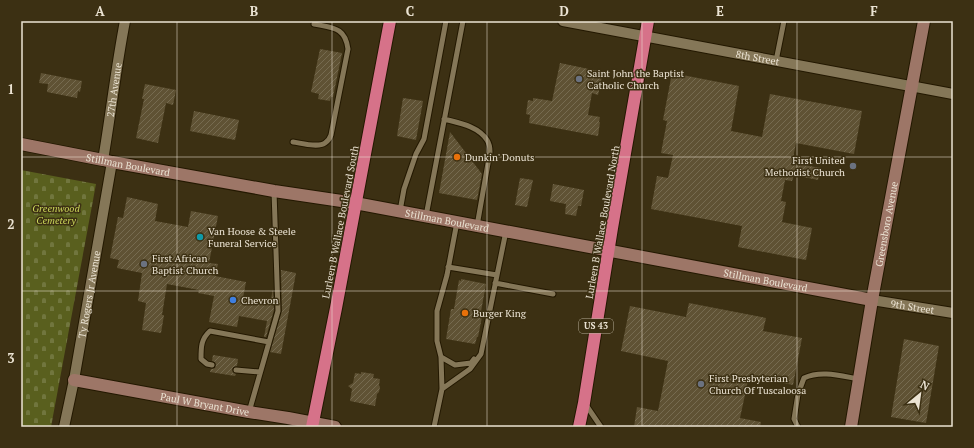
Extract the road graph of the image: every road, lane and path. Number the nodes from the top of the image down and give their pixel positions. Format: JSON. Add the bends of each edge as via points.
{"nodes":[{"id":1,"x":126,"y":21,"type":"edge"},
{"id":2,"x":390,"y":21,"type":"edge"},
{"id":3,"x":446,"y":21,"type":"edge"},
{"id":4,"x":463,"y":21,"type":"edge"},
{"id":5,"x":563,"y":21,"type":"edge"},
{"id":6,"x":648,"y":21,"type":"edge"},
{"id":7,"x":784,"y":21,"type":"edge"},
{"id":8,"x":924,"y":21,"type":"edge"},
{"id":9,"x":314,"y":24,"type":"dead end"},
{"id":10,"x":645,"y":36,"type":"junction"},
{"id":11,"x":776,"y":61,"type":"junction"},
{"id":12,"x":912,"y":86,"type":"junction"},
{"id":13,"x":953,"y":94,"type":"edge"},
{"id":14,"x":444,"y":120,"type":"junction"},
{"id":15,"x":293,"y":142,"type":"dead end"},
{"id":16,"x":21,"y":144,"type":"edge"},
{"id":17,"x":108,"y":161,"type":"junction"},
{"id":18,"x":274,"y":190,"type":"junction"},
{"id":19,"x":355,"y":203,"type":"junction"},
{"id":20,"x":400,"y":211,"type":"junction"},
{"id":21,"x":426,"y":216,"type":"junction"},
{"id":22,"x":457,"y":222,"type":"junction"},
{"id":23,"x":477,"y":226,"type":"junction"},
{"id":24,"x":506,"y":231,"type":"junction"},
{"id":25,"x":609,"y":250,"type":"junction"},
{"id":26,"x":448,"y":267,"type":"junction"},
{"id":27,"x":497,"y":275,"type":"junction"},
{"id":28,"x":495,"y":283,"type":"junction"},
{"id":29,"x":553,"y":294,"type":"dead end"},
{"id":30,"x":872,"y":300,"type":"junction"},
{"id":31,"x":953,"y":313,"type":"edge"},
{"id":32,"x":269,"y":342,"type":"junction"},
{"id":33,"x":481,"y":352,"type":"junction"},
{"id":34,"x":441,"y":357,"type":"junction"},
{"id":35,"x":212,"y":365,"type":"dead end"},
{"id":36,"x":236,"y":370,"type":"dead end"},
{"id":37,"x":260,"y":372,"type":"junction"},
{"id":38,"x":859,"y":379,"type":"junction"},
{"id":39,"x":74,"y":380,"type":"junction"},
{"id":40,"x":442,"y":389,"type":"junction"},
{"id":41,"x":584,"y":403,"type":"junction"},
{"id":42,"x":249,"y":412,"type":"junction"},
{"id":43,"x":312,"y":425,"type":"edge"},
{"id":44,"x":64,"y":427,"type":"edge"},
{"id":45,"x":335,"y":427,"type":"edge"},
{"id":46,"x":434,"y":427,"type":"edge"},
{"id":47,"x":579,"y":427,"type":"edge"},
{"id":48,"x":601,"y":427,"type":"edge"},
{"id":49,"x":798,"y":427,"type":"edge"},
{"id":50,"x":851,"y":427,"type":"edge"}],
"edges":[{"from":1,"to":17,"type":"street","name":"27th Avenue","via":[[118,58]]},
{"from":2,"to":19,"type":"highway","name":"Lurleen B Wallace Boulevard South"},
{"from":3,"to":20,"type":"lane","via":[[424,139],[404,189]]},
{"from":4,"to":14,"type":"lane"},
{"from":5,"to":10,"type":"street","name":"8th Street"},
{"from":6,"to":10,"type":"highway","name":"Lurleen B Wallace Boulevard North","number":"US 43"},
{"from":7,"to":11,"type":"lane"},
{"from":8,"to":12,"type":"main road","name":"Greensboro Avenue"},
{"from":9,"to":15,"type":"lane","via":[[335,28],[343,34],[348,49],[331,135],[324,144],[318,146]]},
{"from":10,"to":11,"type":"street","name":"8th Street"},
{"from":10,"to":25,"type":"highway","name":"Lurleen B Wallace Boulevard North","number":"US 43"},
{"from":11,"to":12,"type":"street","name":"8th Street"},
{"from":12,"to":13,"type":"street","name":"8th Street"},
{"from":12,"to":30,"type":"main road","name":"Greensboro Avenue"},
{"from":14,"to":21,"type":"lane"},
{"from":14,"to":23,"type":"lane","via":[[478,130],[488,141],[490,152]]},
{"from":16,"to":17,"type":"main road","name":"Stillman Boulevard"},
{"from":17,"to":18,"type":"main road","name":"Stillman Boulevard"},
{"from":17,"to":39,"type":"street","name":"Ty Rogers Jr Avenue"},
{"from":18,"to":19,"type":"main road","name":"Stillman Boulevard"},
{"from":18,"to":32,"type":"lane","via":[[278,311]]},
{"from":19,"to":20,"type":"main road","name":"Stillman Boulevard"},
{"from":19,"to":43,"type":"highway","name":"Lurleen B Wallace Boulevard South"},
{"from":20,"to":21,"type":"main road","name":"Stillman Boulevard"},
{"from":21,"to":22,"type":"main road","name":"Stillman Boulevard"},
{"from":22,"to":23,"type":"main road","name":"Stillman Boulevard"},
{"from":22,"to":26,"type":"lane"},
{"from":23,"to":24,"type":"main road","name":"Stillman Boulevard"},
{"from":24,"to":25,"type":"main road","name":"Stillman Boulevard"},
{"from":24,"to":27,"type":"lane"},
{"from":25,"to":30,"type":"main road","name":"Stillman Boulevard"},
{"from":25,"to":41,"type":"highway","name":"Lurleen B Wallace Boulevard North","number":"US 43"},
{"from":26,"to":27,"type":"lane"},
{"from":26,"to":34,"type":"lane","via":[[437,311],[437,341]]},
{"from":27,"to":28,"type":"lane"},
{"from":28,"to":29,"type":"lane"},
{"from":28,"to":33,"type":"lane"},
{"from":30,"to":31,"type":"street","name":"9th Street"},
{"from":30,"to":38,"type":"main road","name":"Greensboro Avenue"},
{"from":32,"to":35,"type":"lane","via":[[210,331],[205,336],[201,348],[201,359]]},
{"from":32,"to":37,"type":"lane"},
{"from":33,"to":34,"type":"lane","via":[[471,363],[455,365]]},
{"from":33,"to":40,"type":"lane","via":[[470,369]]},
{"from":34,"to":40,"type":"lane"},
{"from":36,"to":37,"type":"lane"},
{"from":37,"to":42,"type":"lane"},
{"from":38,"to":49,"type":"lane","via":[[821,374],[811,374],[804,378],[798,394],[794,419]]},
{"from":38,"to":50,"type":"main road","name":"Greensboro Avenue"},
{"from":39,"to":42,"type":"main road","name":"Paul W Bryant Drive"},
{"from":39,"to":44,"type":"street","name":"Ty Rogers Jr Avenue"},
{"from":40,"to":46,"type":"lane"},
{"from":41,"to":47,"type":"highway","name":"Lurleen B Wallace Boulevard North","number":"US 43"},
{"from":41,"to":48,"type":"lane"},
{"from":42,"to":43,"type":"main road","name":"Paul W Bryant Drive","via":[[288,418]]},
{"from":43,"to":45,"type":"main road","name":"Paul W Bryant Drive"}]}
